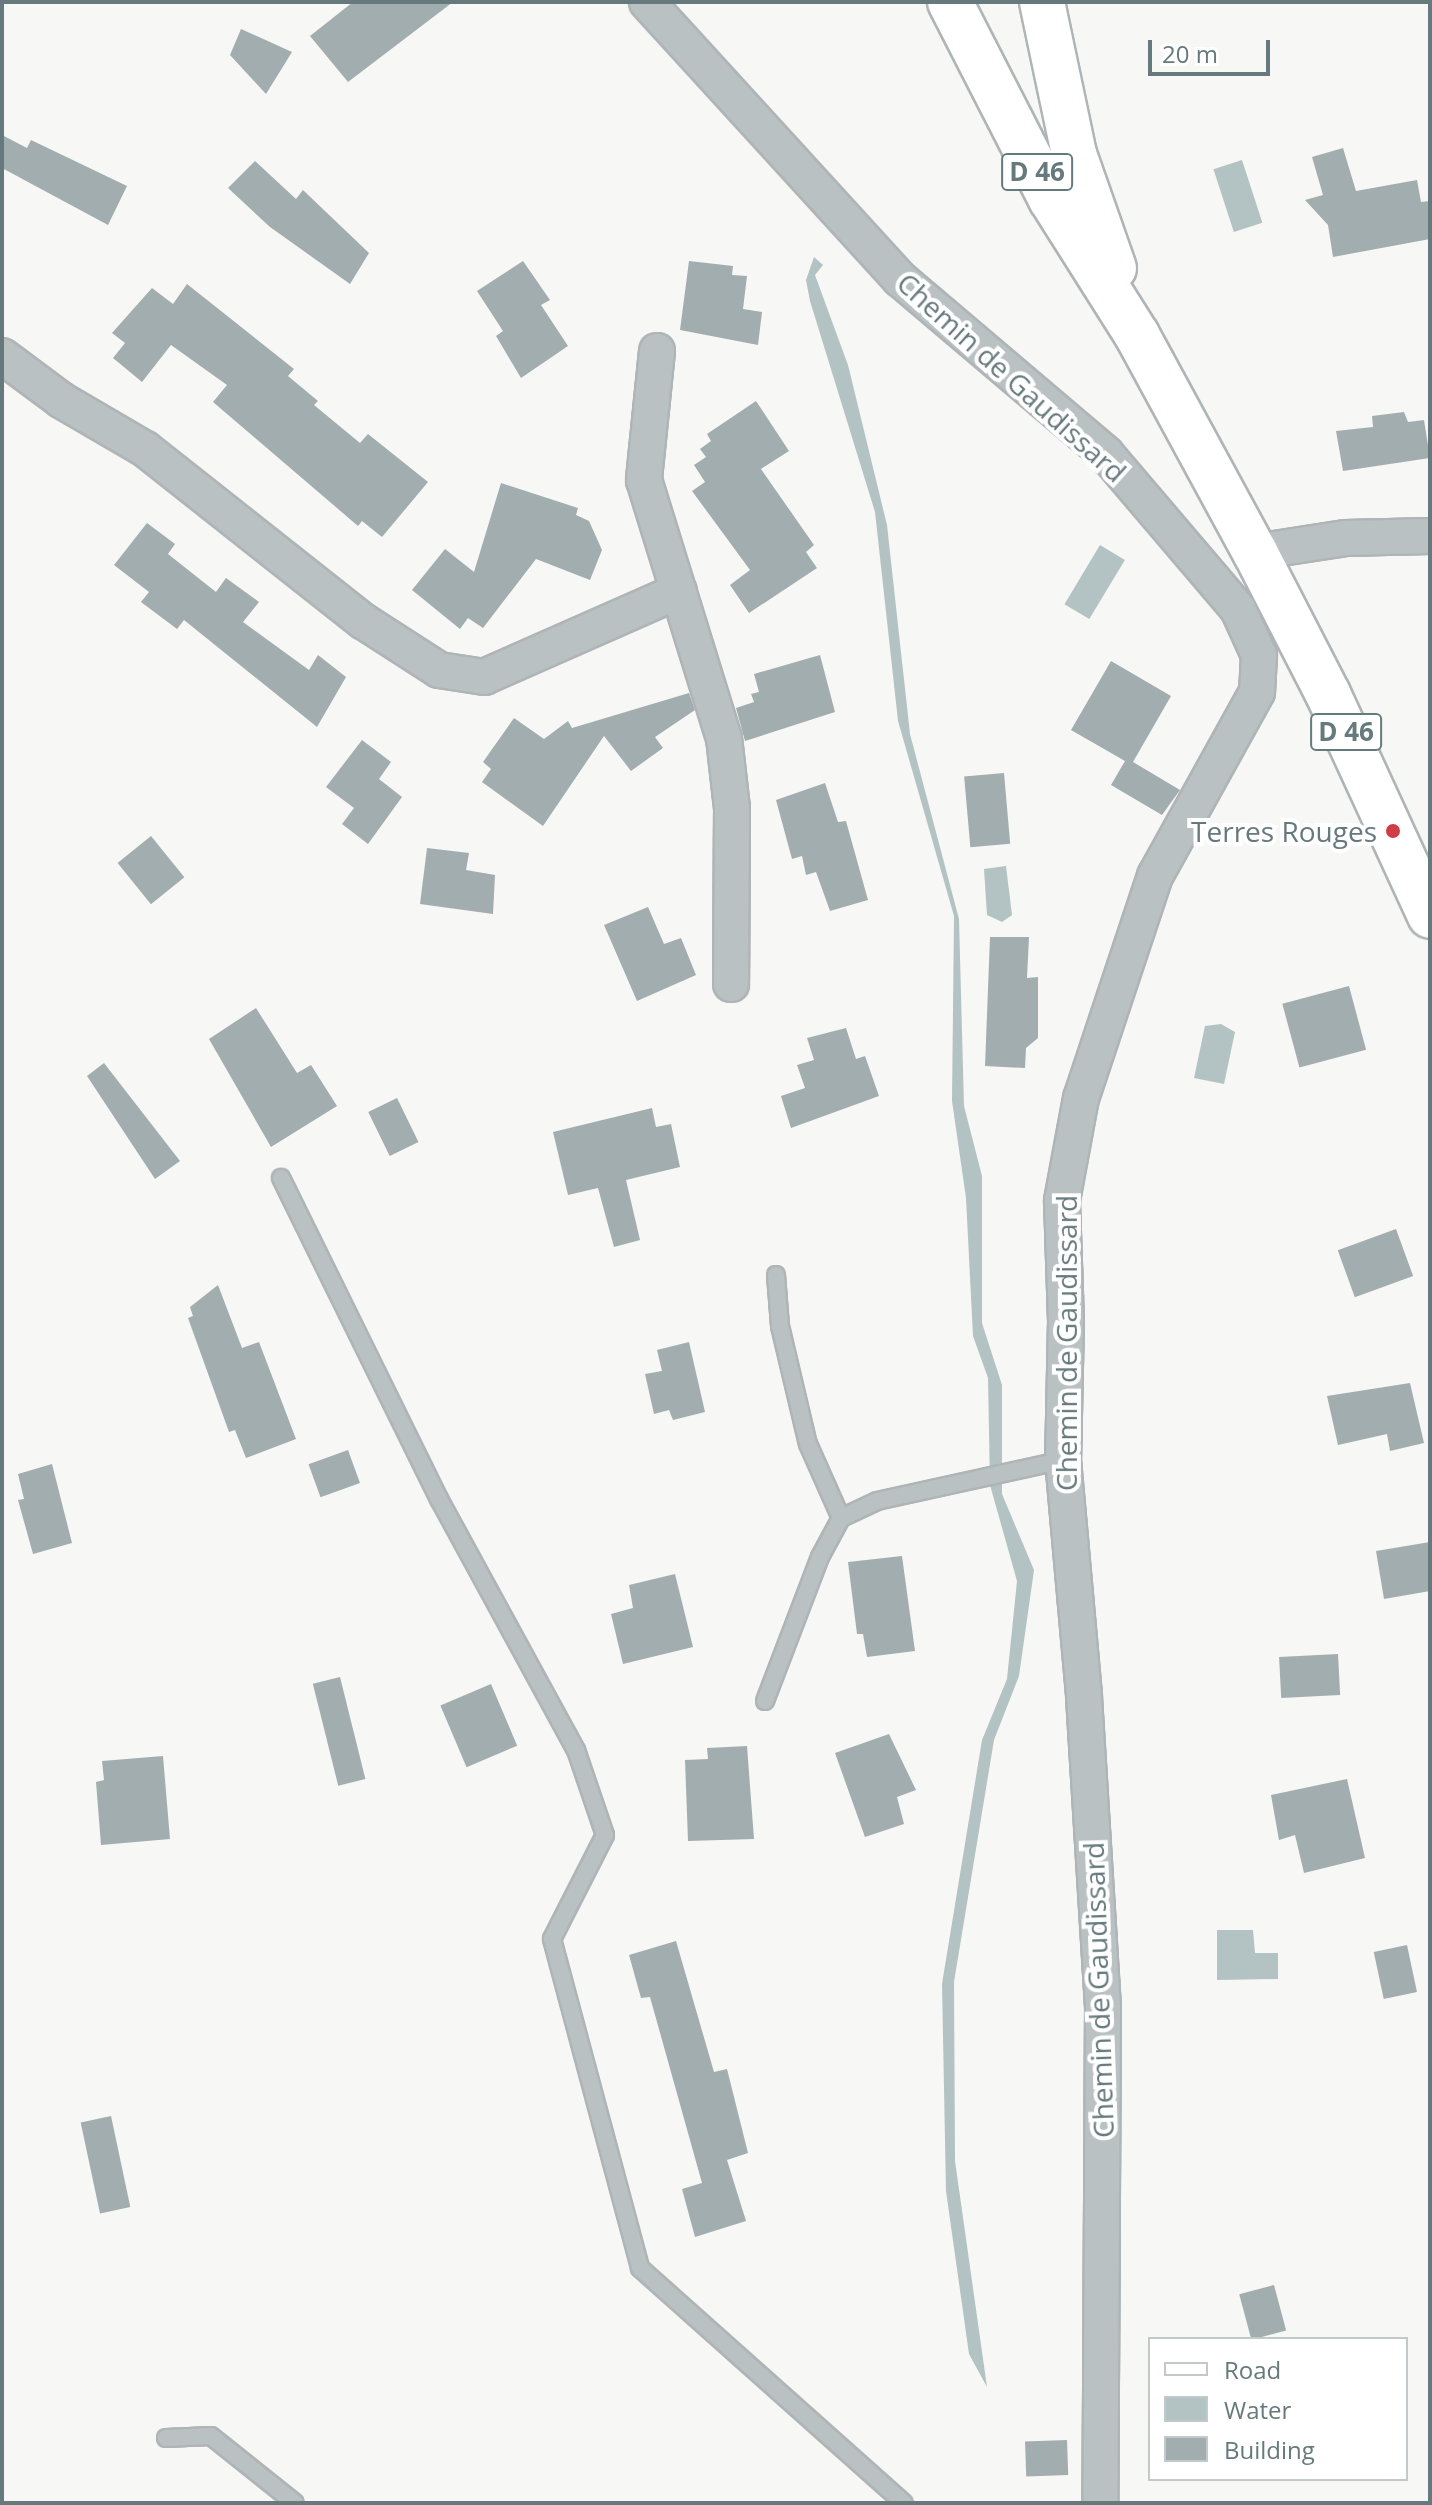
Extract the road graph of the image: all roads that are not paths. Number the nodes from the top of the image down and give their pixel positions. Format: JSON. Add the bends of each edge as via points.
{"nodes":[{"id":1,"x":647,"y":2,"type":"edge"},
{"id":2,"x":950,"y":2,"type":"edge"},
{"id":3,"x":1042,"y":2,"type":"edge"},
{"id":4,"x":665,"y":15,"type":"edge"},
{"id":5,"x":1137,"y":335,"type":"junction"},
{"id":6,"x":657,"y":351,"type":"dead end"},
{"id":7,"x":2,"y":356,"type":"edge"},
{"id":8,"x":1430,"y":536,"type":"edge"},
{"id":9,"x":1255,"y":552,"type":"junction"},
{"id":10,"x":679,"y":591,"type":"junction"},
{"id":11,"x":1430,"y":916,"type":"edge"},
{"id":12,"x":731,"y":984,"type":"dead end"},
{"id":13,"x":281,"y":1178,"type":"dead end"},
{"id":14,"x":776,"y":1275,"type":"dead end"},
{"id":15,"x":1063,"y":1460,"type":"junction"},
{"id":16,"x":841,"y":1518,"type":"junction"},
{"id":17,"x":765,"y":1701,"type":"dead end"},
{"id":18,"x":166,"y":2438,"type":"dead end"},
{"id":19,"x":295,"y":2503,"type":"edge"},
{"id":20,"x":904,"y":2503,"type":"edge"},
{"id":21,"x":1100,"y":2503,"type":"edge"}],
"edges":[{"from":1,"to":4,"type":"street","name":"Chemin de Gaudissard"},
{"from":2,"to":5,"type":"main road","number":"D 46","via":[[1051,199]]},
{"from":3,"to":5,"type":"main road","number":"D 46","via":[[1074,154]]},
{"from":4,"to":15,"type":"street","name":"Chemin de Gaudissard","via":[[900,279],[1106,454],[1238,609],[1259,655],[1257,692],[1155,876],[1081,1098],[1062,1201]]},
{"from":5,"to":9,"type":"main road","number":"D 46"},
{"from":6,"to":10,"type":"street","via":[[644,480]]},
{"from":7,"to":10,"type":"street","via":[[61,400],[145,449],[363,621],[439,670],[484,677]]},
{"from":8,"to":9,"type":"street","via":[[1345,538]]},
{"from":9,"to":11,"type":"main road","number":"D 46","via":[[1335,708]]},
{"from":10,"to":12,"type":"street","via":[[724,738],[732,808]]},
{"from":13,"to":20,"type":"lane","via":[[439,1499],[576,1750],[605,1835],[552,1939],[640,2268]]},
{"from":14,"to":16,"type":"lane","via":[[780,1326],[808,1444]]},
{"from":15,"to":16,"type":"lane","via":[[877,1501]]},
{"from":15,"to":21,"type":"street","name":"Chemin de Gaudissard","via":[[1103,2006]]},
{"from":16,"to":17,"type":"lane","via":[[820,1557]]},
{"from":18,"to":19,"type":"lane","via":[[211,2436]]}]}
